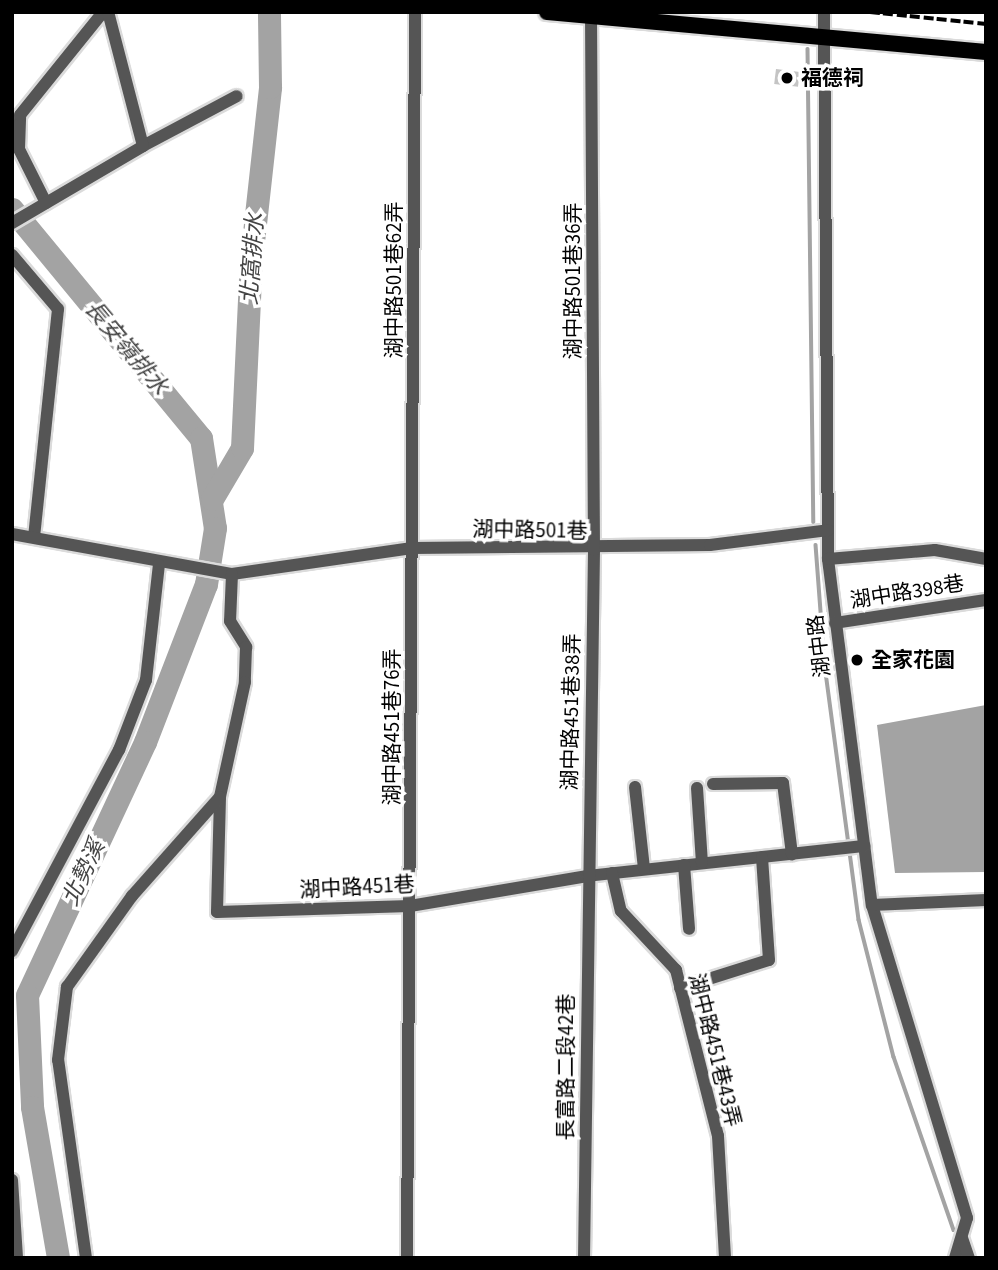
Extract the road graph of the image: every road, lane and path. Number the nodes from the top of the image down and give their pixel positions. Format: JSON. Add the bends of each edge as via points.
{"nodes":[{"id":1,"x":105,"y":12,"type":"edge"},
{"id":2,"x":415,"y":12,"type":"edge"},
{"id":3,"x":547,"y":12,"type":"edge"},
{"id":4,"x":824,"y":12,"type":"edge"},
{"id":5,"x":591,"y":14,"type":"edge"},
{"id":6,"x":827,"y":39,"type":"junction"},
{"id":7,"x":986,"y":52,"type":"edge"},
{"id":8,"x":237,"y":96,"type":"dead end"},
{"id":9,"x":143,"y":146,"type":"junction"},
{"id":10,"x":46,"y":203,"type":"junction"},
{"id":11,"x":12,"y":222,"type":"edge"},
{"id":12,"x":12,"y":255,"type":"edge"},
{"id":13,"x":828,"y":530,"type":"junction"},
{"id":14,"x":12,"y":534,"type":"edge"},
{"id":15,"x":34,"y":537,"type":"junction"},
{"id":16,"x":412,"y":548,"type":"junction"},
{"id":17,"x":594,"y":550,"type":"junction"},
{"id":18,"x":828,"y":559,"type":"junction"},
{"id":19,"x":986,"y":559,"type":"edge"},
{"id":20,"x":159,"y":565,"type":"junction"},
{"id":21,"x":232,"y":574,"type":"junction"},
{"id":22,"x":986,"y":600,"type":"edge"},
{"id":23,"x":835,"y":623,"type":"junction"},
{"id":24,"x":713,"y":784,"type":"dead end"},
{"id":25,"x":635,"y":787,"type":"dead end"},
{"id":26,"x":697,"y":788,"type":"dead end"},
{"id":27,"x":220,"y":797,"type":"junction"},
{"id":28,"x":864,"y":846,"type":"junction"},
{"id":29,"x":792,"y":853,"type":"junction"},
{"id":30,"x":762,"y":857,"type":"junction"},
{"id":31,"x":702,"y":863,"type":"junction"},
{"id":32,"x":684,"y":865,"type":"junction"},
{"id":33,"x":645,"y":869,"type":"junction"},
{"id":34,"x":612,"y":873,"type":"junction"},
{"id":35,"x":587,"y":876,"type":"junction"},
{"id":36,"x":986,"y":900,"type":"edge"},
{"id":37,"x":872,"y":905,"type":"junction"},
{"id":38,"x":410,"y":906,"type":"junction"},
{"id":39,"x":689,"y":929,"type":"dead end"},
{"id":40,"x":12,"y":951,"type":"edge"},
{"id":41,"x":680,"y":988,"type":"junction"},
{"id":42,"x":12,"y":1180,"type":"edge"},
{"id":43,"x":962,"y":1238,"type":"junction"},
{"id":44,"x":18,"y":1258,"type":"edge"},
{"id":45,"x":86,"y":1258,"type":"edge"},
{"id":46,"x":407,"y":1258,"type":"edge"},
{"id":47,"x":584,"y":1258,"type":"edge"},
{"id":48,"x":725,"y":1258,"type":"edge"},
{"id":49,"x":955,"y":1258,"type":"edge"},
{"id":50,"x":969,"y":1258,"type":"edge"}],
"edges":[{"from":1,"to":9,"type":"street"},
{"from":1,"to":10,"type":"street","via":[[20,116],[19,149]]},
{"from":2,"to":16,"type":"street","name":"湖中路501巷62弄"},
{"from":3,"to":5,"type":"main road"},
{"from":4,"to":6,"type":"street","name":"湖中路"},
{"from":5,"to":6,"type":"main road"},
{"from":5,"to":17,"type":"street","name":"湖中路501巷36弄"},
{"from":6,"to":7,"type":"main road"},
{"from":6,"to":13,"type":"street","name":"湖中路"},
{"from":8,"to":9,"type":"street"},
{"from":9,"to":10,"type":"street"},
{"from":10,"to":11,"type":"street"},
{"from":12,"to":15,"type":"street","via":[[58,309]]},
{"from":13,"to":17,"type":"street","name":"湖中路501巷","via":[[710,545]]},
{"from":13,"to":18,"type":"street","name":"湖中路"},
{"from":14,"to":15,"type":"street","name":"湖中路501巷"},
{"from":15,"to":20,"type":"street","name":"湖中路501巷"},
{"from":16,"to":17,"type":"street","name":"湖中路501巷"},
{"from":16,"to":21,"type":"street","name":"湖中路501巷"},
{"from":16,"to":38,"type":"street","name":"湖中路451巷76弄"},
{"from":17,"to":35,"type":"street","name":"湖中路451巷38弄"},
{"from":18,"to":19,"type":"street","via":[[934,550]]},
{"from":18,"to":23,"type":"street","name":"湖中路"},
{"from":20,"to":21,"type":"street","name":"湖中路501巷"},
{"from":20,"to":40,"type":"street","via":[[146,680],[124,738]]},
{"from":21,"to":27,"type":"street","name":"湖中路451巷","via":[[230,621],[246,647],[245,682]]},
{"from":22,"to":23,"type":"street","name":"湖中路398巷"},
{"from":23,"to":28,"type":"street","name":"湖中路"},
{"from":24,"to":29,"type":"street","via":[[783,783]]},
{"from":25,"to":33,"type":"street"},
{"from":26,"to":31,"type":"street"},
{"from":27,"to":38,"type":"street","name":"湖中路451巷","via":[[217,912]]},
{"from":27,"to":45,"type":"street","via":[[132,896],[67,988],[58,1060]]},
{"from":28,"to":29,"type":"street","name":"湖中路451巷"},
{"from":28,"to":37,"type":"street","name":"湖中路"},
{"from":29,"to":30,"type":"street","name":"湖中路451巷"},
{"from":30,"to":31,"type":"street","name":"湖中路451巷"},
{"from":30,"to":41,"type":"street","via":[[769,960]]},
{"from":31,"to":32,"type":"street","name":"湖中路451巷"},
{"from":32,"to":33,"type":"street","name":"湖中路451巷"},
{"from":32,"to":39,"type":"street"},
{"from":33,"to":34,"type":"street","name":"湖中路451巷"},
{"from":34,"to":35,"type":"street","name":"湖中路451巷"},
{"from":34,"to":41,"type":"street","name":"湖中路451巷43弄","via":[[621,911],[676,971]]},
{"from":35,"to":38,"type":"street","name":"湖中路451巷"},
{"from":35,"to":47,"type":"street","name":"長富路二段42巷"},
{"from":36,"to":37,"type":"street"},
{"from":37,"to":43,"type":"street","name":"湖中路","via":[[967,1218]]},
{"from":38,"to":46,"type":"street","name":"湖中路451巷76弄"},
{"from":41,"to":48,"type":"street","name":"湖中路451巷43弄","via":[[718,1136]]},
{"from":42,"to":44,"type":"street"},
{"from":43,"to":49,"type":"street","name":"湖中路"},
{"from":43,"to":50,"type":"street"}]}
